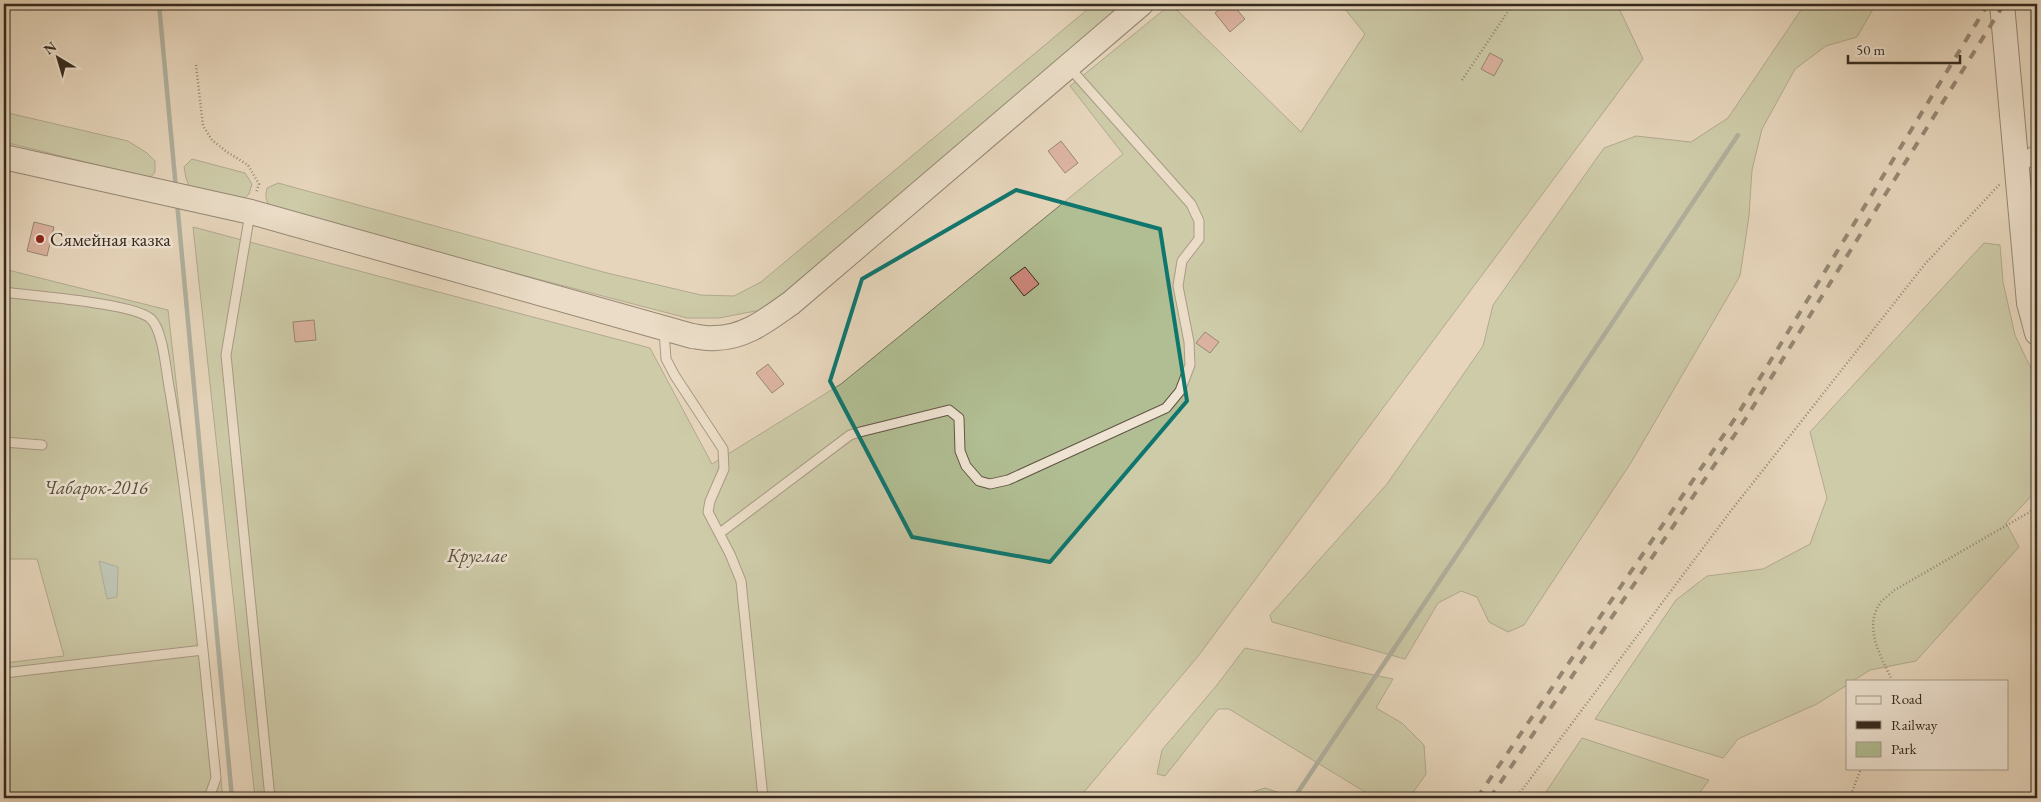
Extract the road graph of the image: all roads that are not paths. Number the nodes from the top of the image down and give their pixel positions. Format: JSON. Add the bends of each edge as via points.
{"nodes":[{"id":1,"x":1141,"y":4,"type":"edge"},
{"id":2,"x":2002,"y":4,"type":"edge"},
{"id":3,"x":1068,"y":66,"type":"junction"},
{"id":4,"x":2037,"y":153,"type":"edge"},
{"id":5,"x":4,"y":157,"type":"edge"},
{"id":6,"x":2016,"y":166,"type":"junction"},
{"id":7,"x":250,"y":212,"type":"junction"},
{"id":8,"x":4,"y":292,"type":"edge"},
{"id":9,"x":664,"y":328,"type":"junction"},
{"id":10,"x":2037,"y":333,"type":"edge"},
{"id":11,"x":4,"y":442,"type":"edge"},
{"id":12,"x":42,"y":445,"type":"dead end"},
{"id":13,"x":720,"y":533,"type":"junction"},
{"id":14,"x":203,"y":650,"type":"junction"},
{"id":15,"x":4,"y":673,"type":"edge"},
{"id":16,"x":209,"y":798,"type":"edge"},
{"id":17,"x":270,"y":798,"type":"edge"},
{"id":18,"x":763,"y":798,"type":"edge"}],
"edges":[{"from":1,"to":3,"type":"street"},
{"from":2,"to":6,"type":"street"},
{"from":3,"to":9,"type":"street","via":[[791,303],[758,326],[716,339]]},
{"from":3,"to":13,"type":"lane","via":[[1192,204],[1199,221],[1199,239],[1182,261],[1178,286],[1189,342],[1190,366],[1180,391],[1166,408],[1008,480],[990,484],[979,481],[966,466],[960,451],[959,418],[949,410],[850,435]]},
{"from":4,"to":6,"type":"street"},
{"from":5,"to":7,"type":"street"},
{"from":6,"to":10,"type":"street","via":[[2029,303]]},
{"from":7,"to":9,"type":"street"},
{"from":7,"to":17,"type":"lane","via":[[226,355]]},
{"from":8,"to":14,"type":"lane","via":[[126,308],[151,319],[156,327],[174,421]]},
{"from":9,"to":13,"type":"lane","via":[[666,359],[674,376],[723,449],[724,469],[708,512]]},
{"from":11,"to":12,"type":"lane"},
{"from":13,"to":18,"type":"lane","via":[[741,581]]},
{"from":14,"to":15,"type":"lane"},
{"from":14,"to":16,"type":"lane","via":[[216,778]]}]}
